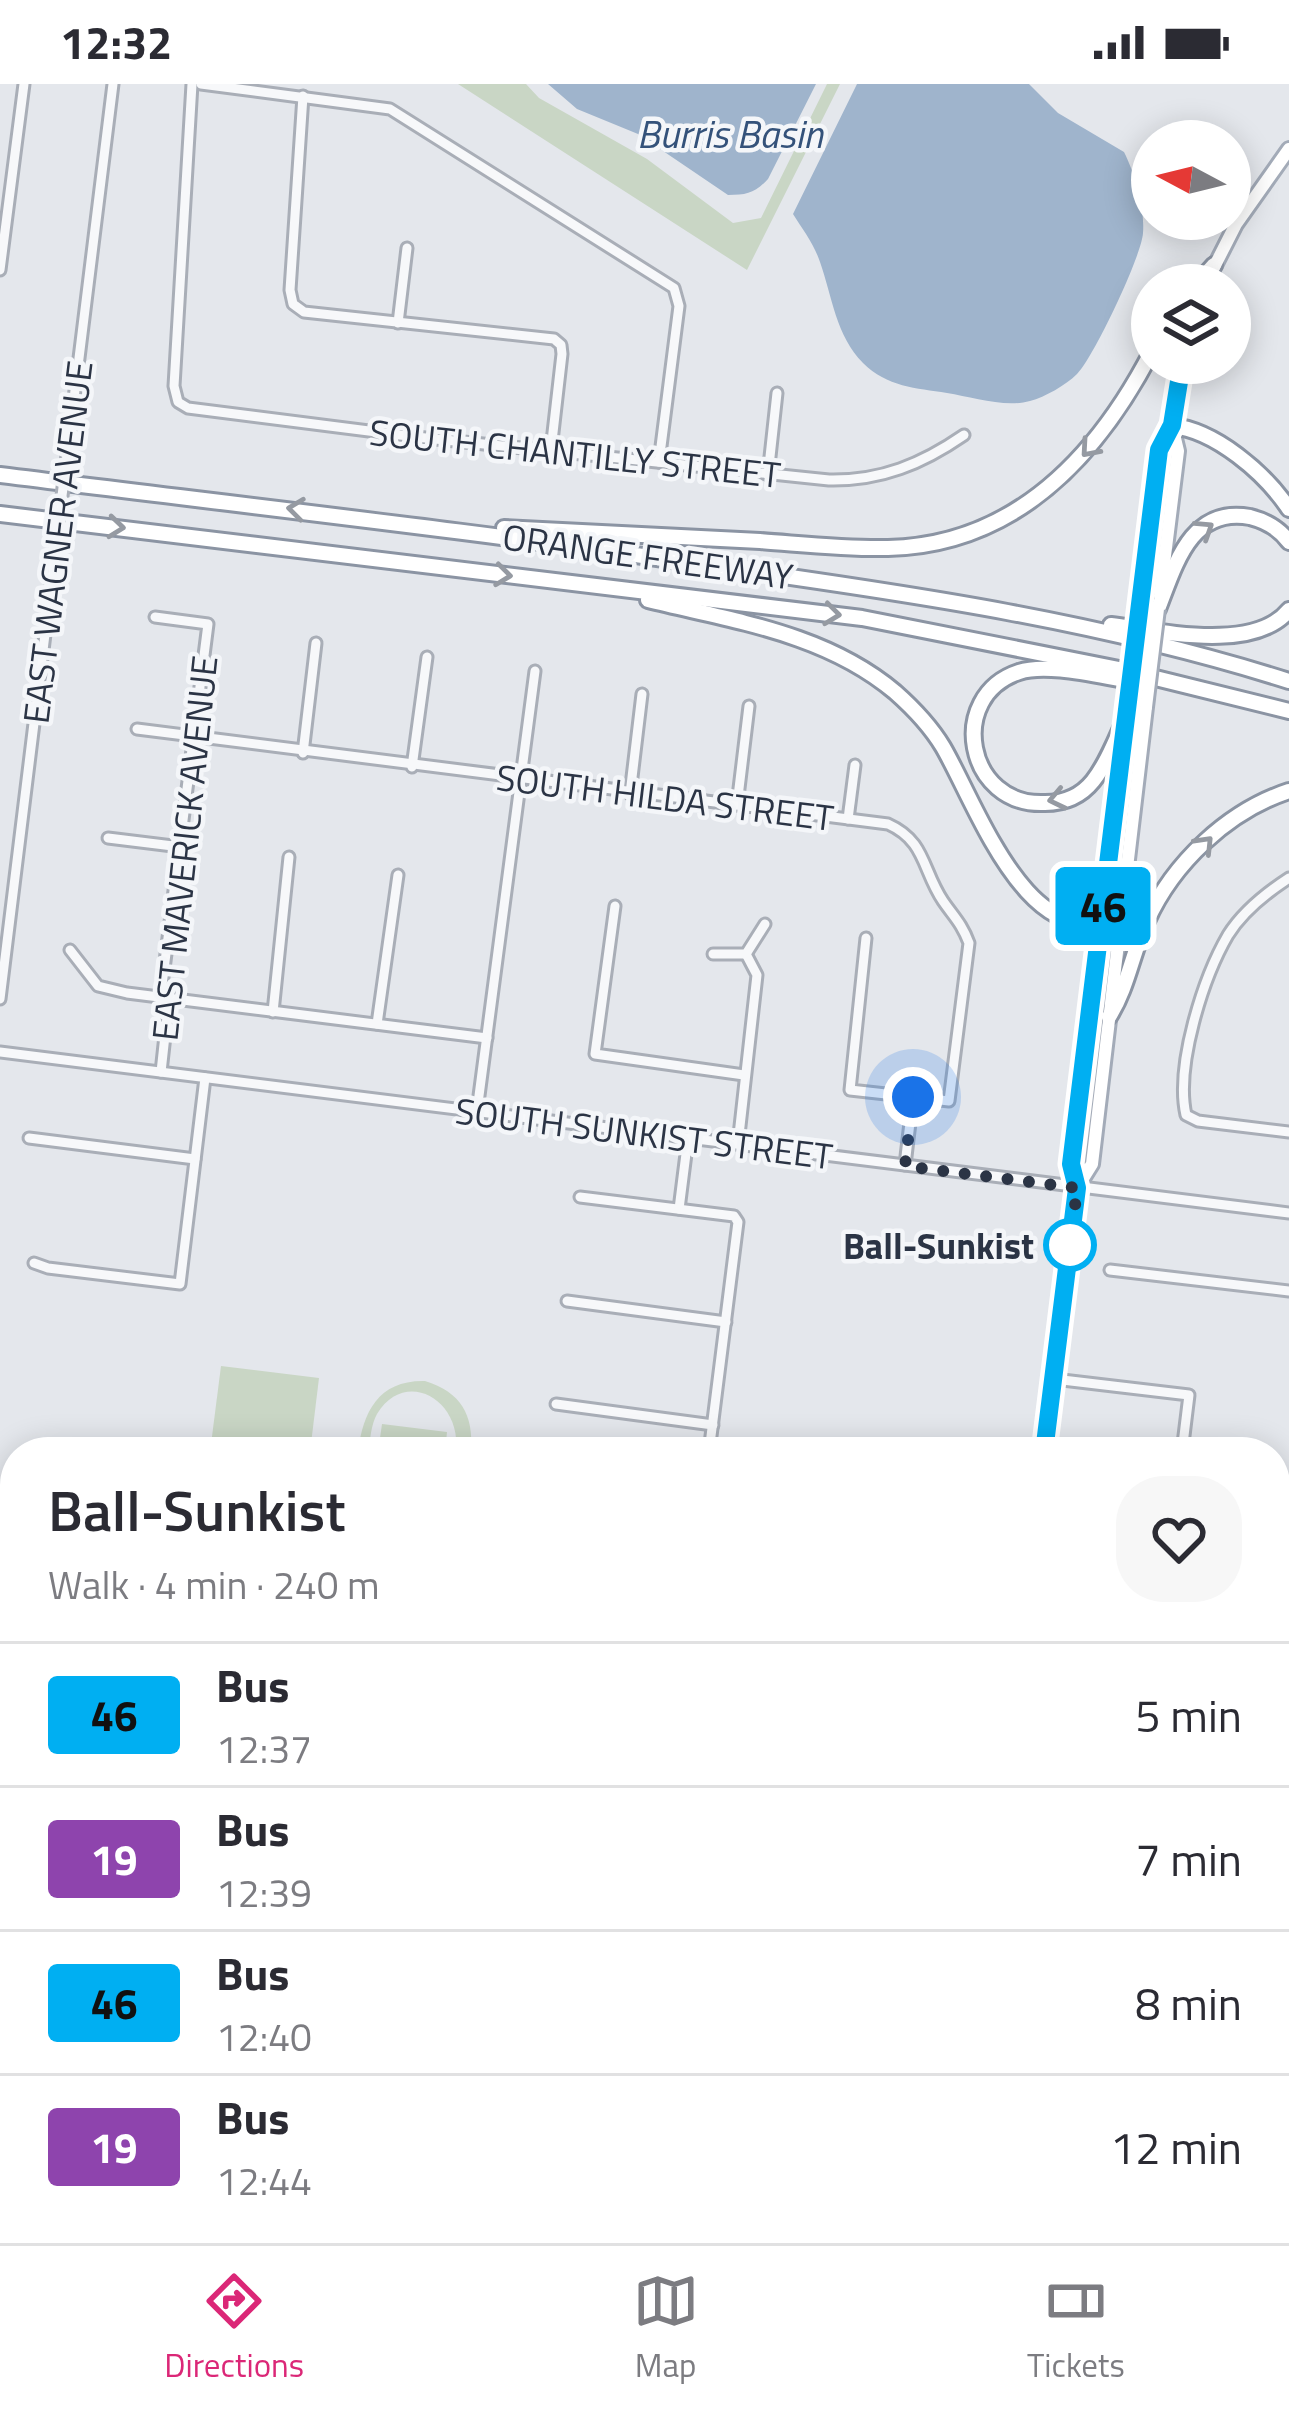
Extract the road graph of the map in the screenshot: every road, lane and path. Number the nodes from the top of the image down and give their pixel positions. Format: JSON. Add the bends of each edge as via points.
{"nodes":[{"id":1,"x":24,"y":84,"type":"edge"},
{"id":2,"x":113,"y":84,"type":"edge"},
{"id":3,"x":196,"y":84,"type":"edge"},
{"id":4,"x":303,"y":96,"type":"junction"},
{"id":5,"x":1288,"y":152,"type":"edge"},
{"id":6,"x":0,"y":155,"type":"edge"},
{"id":7,"x":14,"y":157,"type":"junction"},
{"id":8,"x":407,"y":248,"type":"dead end"},
{"id":9,"x":1215,"y":264,"type":"edge"},
{"id":10,"x":0,"y":270,"type":"edge"},
{"id":11,"x":398,"y":323,"type":"junction"},
{"id":12,"x":1132,"y":384,"type":"edge"},
{"id":13,"x":1179,"y":384,"type":"edge"},
{"id":14,"x":777,"y":393,"type":"dead end"},
{"id":15,"x":1172,"y":425,"type":"junction"},
{"id":16,"x":964,"y":434,"type":"dead end"},
{"id":17,"x":551,"y":450,"type":"junction"},
{"id":18,"x":659,"y":463,"type":"junction"},
{"id":19,"x":0,"y":475,"type":"edge"},
{"id":20,"x":768,"y":475,"type":"junction"},
{"id":21,"x":1289,"y":509,"type":"edge"},
{"id":22,"x":0,"y":514,"type":"edge"},
{"id":23,"x":412,"y":523,"type":"junction"},
{"id":24,"x":1289,"y":542,"type":"edge"},
{"id":25,"x":590,"y":586,"type":"junction"},
{"id":26,"x":989,"y":606,"type":"junction"},
{"id":27,"x":1158,"y":609,"type":"junction"},
{"id":28,"x":1289,"y":610,"type":"edge"},
{"id":29,"x":155,"y":617,"type":"dead end"},
{"id":30,"x":316,"y":643,"type":"dead end"},
{"id":31,"x":427,"y":657,"type":"dead end"},
{"id":32,"x":535,"y":671,"type":"dead end"},
{"id":33,"x":1289,"y":681,"type":"edge"},
{"id":34,"x":642,"y":694,"type":"dead end"},
{"id":35,"x":1229,"y":694,"type":"junction"},
{"id":36,"x":749,"y":706,"type":"dead end"},
{"id":37,"x":1128,"y":708,"type":"junction"},
{"id":38,"x":1289,"y":711,"type":"edge"},
{"id":39,"x":137,"y":729,"type":"dead end"},
{"id":40,"x":196,"y":739,"type":"junction"},
{"id":41,"x":303,"y":753,"type":"junction"},
{"id":42,"x":855,"y":766,"type":"dead end"},
{"id":43,"x":412,"y":767,"type":"junction"},
{"id":44,"x":520,"y":779,"type":"junction"},
{"id":45,"x":1289,"y":791,"type":"edge"},
{"id":46,"x":629,"y":794,"type":"junction"},
{"id":47,"x":737,"y":805,"type":"junction"},
{"id":48,"x":848,"y":819,"type":"junction"},
{"id":49,"x":109,"y":838,"type":"dead end"},
{"id":50,"x":181,"y":847,"type":"junction"},
{"id":51,"x":289,"y":856,"type":"dead end"},
{"id":52,"x":398,"y":875,"type":"dead end"},
{"id":53,"x":1289,"y":878,"type":"edge"},
{"id":54,"x":615,"y":906,"type":"dead end"},
{"id":55,"x":1121,"y":912,"type":"junction"},
{"id":56,"x":765,"y":924,"type":"dead end"},
{"id":57,"x":1101,"y":924,"type":"junction"},
{"id":58,"x":866,"y":938,"type":"dead end"},
{"id":59,"x":70,"y":950,"type":"dead end"},
{"id":60,"x":713,"y":954,"type":"dead end"},
{"id":61,"x":746,"y":954,"type":"junction"},
{"id":62,"x":0,"y":999,"type":"edge"},
{"id":63,"x":169,"y":999,"type":"junction"},
{"id":64,"x":273,"y":1012,"type":"junction"},
{"id":65,"x":1109,"y":1017,"type":"junction"},
{"id":66,"x":376,"y":1024,"type":"junction"},
{"id":67,"x":487,"y":1037,"type":"junction"},
{"id":68,"x":0,"y":1052,"type":"edge"},
{"id":69,"x":161,"y":1072,"type":"junction"},
{"id":70,"x":744,"y":1075,"type":"junction"},
{"id":71,"x":205,"y":1078,"type":"junction"},
{"id":72,"x":913,"y":1097,"type":"junction"},
{"id":73,"x":477,"y":1112,"type":"junction"},
{"id":74,"x":1289,"y":1132,"type":"edge"},
{"id":75,"x":29,"y":1138,"type":"dead end"},
{"id":76,"x":688,"y":1138,"type":"junction"},
{"id":77,"x":738,"y":1144,"type":"junction"},
{"id":78,"x":195,"y":1160,"type":"junction"},
{"id":79,"x":905,"y":1166,"type":"junction"},
{"id":80,"x":1077,"y":1188,"type":"junction"},
{"id":81,"x":580,"y":1197,"type":"dead end"},
{"id":82,"x":679,"y":1209,"type":"junction"},
{"id":83,"x":1289,"y":1213,"type":"edge"},
{"id":84,"x":34,"y":1263,"type":"dead end"},
{"id":85,"x":1110,"y":1270,"type":"dead end"},
{"id":86,"x":1289,"y":1291,"type":"edge"},
{"id":87,"x":567,"y":1301,"type":"dead end"},
{"id":88,"x":726,"y":1322,"type":"junction"},
{"id":89,"x":1054,"y":1378,"type":"junction"},
{"id":90,"x":556,"y":1404,"type":"dead end"},
{"id":91,"x":713,"y":1425,"type":"junction"},
{"id":92,"x":712,"y":1437,"type":"edge"},
{"id":93,"x":1046,"y":1437,"type":"edge"},
{"id":94,"x":1184,"y":1437,"type":"edge"}],
"edges":[{"from":1,"to":7,"type":"street"},
{"from":2,"to":62,"type":"street","name":"EAST WAGNER AVENUE","bridge":true},
{"from":3,"to":4,"type":"street"},
{"from":3,"to":17,"type":"street","name":"SOUTH CHANTILLY STREET","via":[[178,402]]},
{"from":4,"to":11,"type":"street","via":[[290,290],[296,307]]},
{"from":4,"to":18,"type":"street","via":[[404,116],[669,285],[679,311]]},
{"from":5,"to":9,"type":"main road"},
{"from":6,"to":7,"type":"street"},
{"from":7,"to":10,"type":"street"},
{"from":8,"to":11,"type":"street"},
{"from":11,"to":17,"type":"street","via":[[560,343]]},
{"from":12,"to":23,"type":"highway","one_way":true,"via":[[1059,481],[961,537],[889,548]]},
{"from":13,"to":15,"type":"main road"},
{"from":14,"to":20,"type":"street"},
{"from":15,"to":21,"type":"highway","via":[[1206,434]]},
{"from":15,"to":27,"type":"main road","via":[[1178,451]]},
{"from":15,"to":37,"type":"main road","bridge":true,"via":[[1159,450]]},
{"from":16,"to":20,"type":"street","name":"SOUTH CHANTILLY STREET","via":[[922,461],[870,478]]},
{"from":17,"to":18,"type":"street","name":"SOUTH CHANTILLY STREET"},
{"from":18,"to":20,"type":"street","name":"SOUTH CHANTILLY STREET"},
{"from":23,"to":19,"type":"highway","name":"ORANGE FREEWAY","one_way":true},
{"from":22,"to":25,"type":"highway","name":"ORANGE FREEWAY","one_way":true},
{"from":23,"to":26,"type":"highway","name":"ORANGE FREEWAY"},
{"from":27,"to":24,"type":"highway","one_way":true,"via":[[1181,548],[1206,524],[1256,518]]},
{"from":25,"to":35,"type":"highway","name":"ORANGE FREEWAY","one_way":true,"via":[[862,618]]},
{"from":25,"to":57,"type":"highway","via":[[788,634],[872,675],[940,742],[1029,895],[1059,917]]},
{"from":26,"to":28,"type":"highway","via":[[1171,633],[1244,635]]},
{"from":26,"to":33,"type":"highway","name":"ORANGE FREEWAY"},
{"from":27,"to":55,"type":"main road","bridge":true},
{"from":29,"to":40,"type":"street","name":"EAST MAVERICK AVENUE","via":[[208,624]]},
{"from":30,"to":41,"type":"street"},
{"from":31,"to":43,"type":"street"},
{"from":32,"to":44,"type":"street"},
{"from":34,"to":46,"type":"street"},
{"from":37,"to":35,"type":"highway","one_way":true,"via":[[1092,782],[1068,800],[1008,797],[988,780],[975,752],[985,699],[1022,671]]},
{"from":35,"to":38,"type":"highway","name":"ORANGE FREEWAY"},
{"from":36,"to":47,"type":"street"},
{"from":37,"to":57,"type":"main road"},
{"from":39,"to":40,"type":"street","name":"SOUTH HILDA STREET"},
{"from":40,"to":41,"type":"street","name":"SOUTH HILDA STREET"},
{"from":40,"to":50,"type":"street","name":"EAST MAVERICK AVENUE"},
{"from":41,"to":43,"type":"street","name":"SOUTH HILDA STREET"},
{"from":42,"to":48,"type":"street"},
{"from":43,"to":44,"type":"street","name":"SOUTH HILDA STREET"},
{"from":44,"to":46,"type":"street","name":"SOUTH HILDA STREET"},
{"from":44,"to":67,"type":"street"},
{"from":65,"to":45,"type":"highway","one_way":true,"via":[[1146,923],[1175,875],[1224,824]]},
{"from":46,"to":47,"type":"street","name":"SOUTH HILDA STREET"},
{"from":47,"to":48,"type":"street","name":"SOUTH HILDA STREET"},
{"from":48,"to":72,"type":"street","name":"SOUTH HILDA STREET","via":[[908,833],[969,943],[949,1101]]},
{"from":49,"to":50,"type":"street"},
{"from":50,"to":63,"type":"street","name":"EAST MAVERICK AVENUE","via":[[162,985]]},
{"from":51,"to":64,"type":"street"},
{"from":52,"to":66,"type":"street"},
{"from":53,"to":74,"type":"street","via":[[1229,933],[1192,1034],[1183,1101],[1198,1121]]},
{"from":54,"to":70,"type":"street","via":[[595,1054]]},
{"from":55,"to":57,"type":"highway"},
{"from":55,"to":65,"type":"main road"},
{"from":56,"to":61,"type":"street"},
{"from":57,"to":80,"type":"main road","via":[[1071,1164]]},
{"from":58,"to":72,"type":"street","via":[[850,1090]]},
{"from":59,"to":63,"type":"street","via":[[98,986]]},
{"from":60,"to":61,"type":"street"},
{"from":61,"to":70,"type":"street","via":[[757,975]]},
{"from":63,"to":64,"type":"street"},
{"from":63,"to":69,"type":"street","name":"EAST MAVERICK AVENUE"},
{"from":64,"to":66,"type":"street"},
{"from":65,"to":80,"type":"main road","via":[[1092,1164]]},
{"from":66,"to":67,"type":"street"},
{"from":67,"to":73,"type":"street"},
{"from":68,"to":69,"type":"street","name":"SOUTH SUNKIST STREET"},
{"from":69,"to":71,"type":"street","name":"SOUTH SUNKIST STREET"},
{"from":70,"to":77,"type":"street"},
{"from":71,"to":73,"type":"street","name":"SOUTH SUNKIST STREET"},
{"from":71,"to":78,"type":"street"},
{"from":72,"to":79,"type":"street"},
{"from":73,"to":76,"type":"street","name":"SOUTH SUNKIST STREET"},
{"from":75,"to":78,"type":"street"},
{"from":76,"to":77,"type":"street","name":"SOUTH SUNKIST STREET"},
{"from":76,"to":82,"type":"street"},
{"from":77,"to":79,"type":"street","name":"SOUTH SUNKIST STREET"},
{"from":78,"to":84,"type":"street","via":[[181,1284]]},
{"from":79,"to":80,"type":"street","name":"SOUTH SUNKIST STREET"},
{"from":80,"to":83,"type":"street","name":"SOUTH SUNKIST STREET"},
{"from":80,"to":89,"type":"main road"},
{"from":81,"to":82,"type":"street"},
{"from":82,"to":88,"type":"street","via":[[738,1222]]},
{"from":85,"to":86,"type":"street"},
{"from":87,"to":88,"type":"street"},
{"from":88,"to":91,"type":"street"},
{"from":89,"to":93,"type":"main road"},
{"from":89,"to":94,"type":"street","via":[[1189,1395]]},
{"from":90,"to":91,"type":"street"},
{"from":91,"to":92,"type":"street"}]}
